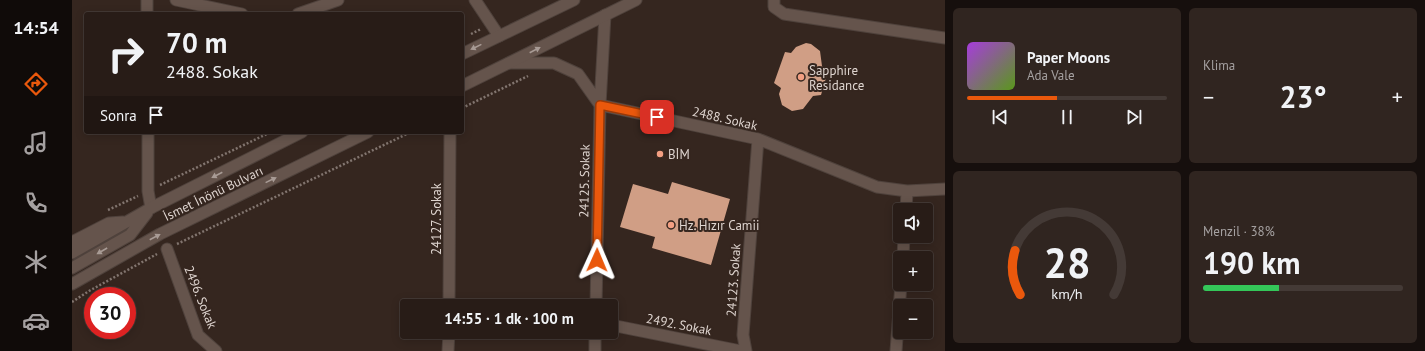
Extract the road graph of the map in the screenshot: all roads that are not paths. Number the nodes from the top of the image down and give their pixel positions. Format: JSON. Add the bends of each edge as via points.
{"nodes":[{"id":1,"x":147,"y":0,"type":"edge"},
{"id":2,"x":176,"y":0,"type":"edge"},
{"id":3,"x":338,"y":0,"type":"edge"},
{"id":4,"x":475,"y":0,"type":"edge"},
{"id":5,"x":574,"y":0,"type":"edge"},
{"id":6,"x":636,"y":0,"type":"edge"},
{"id":7,"x":774,"y":0,"type":"edge"},
{"id":8,"x":147,"y":12,"type":"edge"},
{"id":9,"x":233,"y":12,"type":"edge"},
{"id":10,"x":304,"y":12,"type":"edge"},
{"id":11,"x":605,"y":15,"type":"junction"},
{"id":12,"x":499,"y":36,"type":"junction"},
{"id":13,"x":945,"y":38,"type":"edge"},
{"id":14,"x":464,"y":53,"type":"edge"},
{"id":15,"x":509,"y":63,"type":"junction"},
{"id":16,"x":464,"y":85,"type":"edge"},
{"id":17,"x":600,"y":105,"type":"junction"},
{"id":18,"x":148,"y":134,"type":"edge"},
{"id":19,"x":298,"y":134,"type":"edge"},
{"id":20,"x":364,"y":134,"type":"edge"},
{"id":21,"x":450,"y":134,"type":"edge"},
{"id":22,"x":758,"y":139,"type":"junction"},
{"id":23,"x":945,"y":189,"type":"edge"},
{"id":24,"x":907,"y":191,"type":"junction"},
{"id":25,"x":906,"y":203,"type":"edge"},
{"id":26,"x":151,"y":208,"type":"junction"},
{"id":27,"x":127,"y":222,"type":"junction"},
{"id":28,"x":72,"y":242,"type":"edge"},
{"id":29,"x":135,"y":248,"type":"junction"},
{"id":30,"x":167,"y":249,"type":"road end"},
{"id":31,"x":72,"y":253,"type":"edge"},
{"id":32,"x":72,"y":268,"type":"edge"},
{"id":33,"x":72,"y":284,"type":"edge"},
{"id":34,"x":72,"y":290,"type":"edge"},
{"id":35,"x":900,"y":291,"type":"edge"},
{"id":36,"x":449,"y":299,"type":"edge"},
{"id":37,"x":596,"y":299,"type":"edge"},
{"id":38,"x":618,"y":326,"type":"edge"},
{"id":39,"x":198,"y":335,"type":"junction"},
{"id":40,"x":449,"y":339,"type":"edge"},
{"id":41,"x":595,"y":339,"type":"edge"},
{"id":42,"x":201,"y":351,"type":"edge"},
{"id":43,"x":216,"y":351,"type":"edge"},
{"id":44,"x":448,"y":351,"type":"edge"},
{"id":45,"x":595,"y":351,"type":"edge"},
{"id":46,"x":741,"y":351,"type":"edge"},
{"id":47,"x":746,"y":351,"type":"edge"},
{"id":48,"x":896,"y":351,"type":"edge"}],
"edges":[{"from":1,"to":8,"type":"street"},
{"from":2,"to":9,"type":"street"},
{"from":3,"to":10,"type":"street"},
{"from":4,"to":12,"type":"street"},
{"from":5,"to":12,"type":"street"},
{"from":6,"to":11,"type":"street"},
{"from":7,"to":13,"type":"street","via":[[774,7],[784,14]]},
{"from":15,"to":11,"type":"street","one_way":true},
{"from":11,"to":17,"type":"street","name":"24125. Sokak"},
{"from":12,"to":14,"type":"street","one_way":true},
{"from":15,"to":16,"type":"street"},
{"from":15,"to":17,"type":"street","via":[[554,63],[578,74]]},
{"from":17,"to":22,"type":"street","name":"2488. Sokak"},
{"from":17,"to":37,"type":"street","name":"24125. Sokak"},
{"from":18,"to":26,"type":"street","via":[[148,191]]},
{"from":19,"to":26,"type":"street","name":"İsmet İnönü Bulvarı","one_way":true},
{"from":29,"to":20,"type":"street","name":"İsmet İnönü Bulvarı","one_way":true},
{"from":21,"to":36,"type":"street","name":"24127. Sokak"},
{"from":22,"to":24,"type":"street","name":"2488. Sokak","via":[[878,187]]},
{"from":22,"to":47,"type":"street","name":"24123. Sokak","via":[[743,335]]},
{"from":23,"to":24,"type":"street","name":"2488. Sokak"},
{"from":24,"to":25,"type":"street"},
{"from":26,"to":27,"type":"street","name":"İsmet İnönü Bulvarı"},
{"from":26,"to":32,"type":"street","one_way":true,"via":[[130,235]]},
{"from":27,"to":28,"type":"street","via":[[109,223]]},
{"from":27,"to":31,"type":"street","name":"İsmet İnönü Bulvarı"},
{"from":29,"to":33,"type":"street","name":"İsmet İnönü Bulvarı"},
{"from":29,"to":34,"type":"street"},
{"from":30,"to":39,"type":"street","name":"2496. Sokak"},
{"from":35,"to":48,"type":"street"},
{"from":38,"to":46,"type":"street","name":"2492. Sokak"},
{"from":39,"to":42,"type":"street"},
{"from":39,"to":43,"type":"street","name":"2496. Sokak"},
{"from":40,"to":44,"type":"street"},
{"from":41,"to":45,"type":"street"}]}
